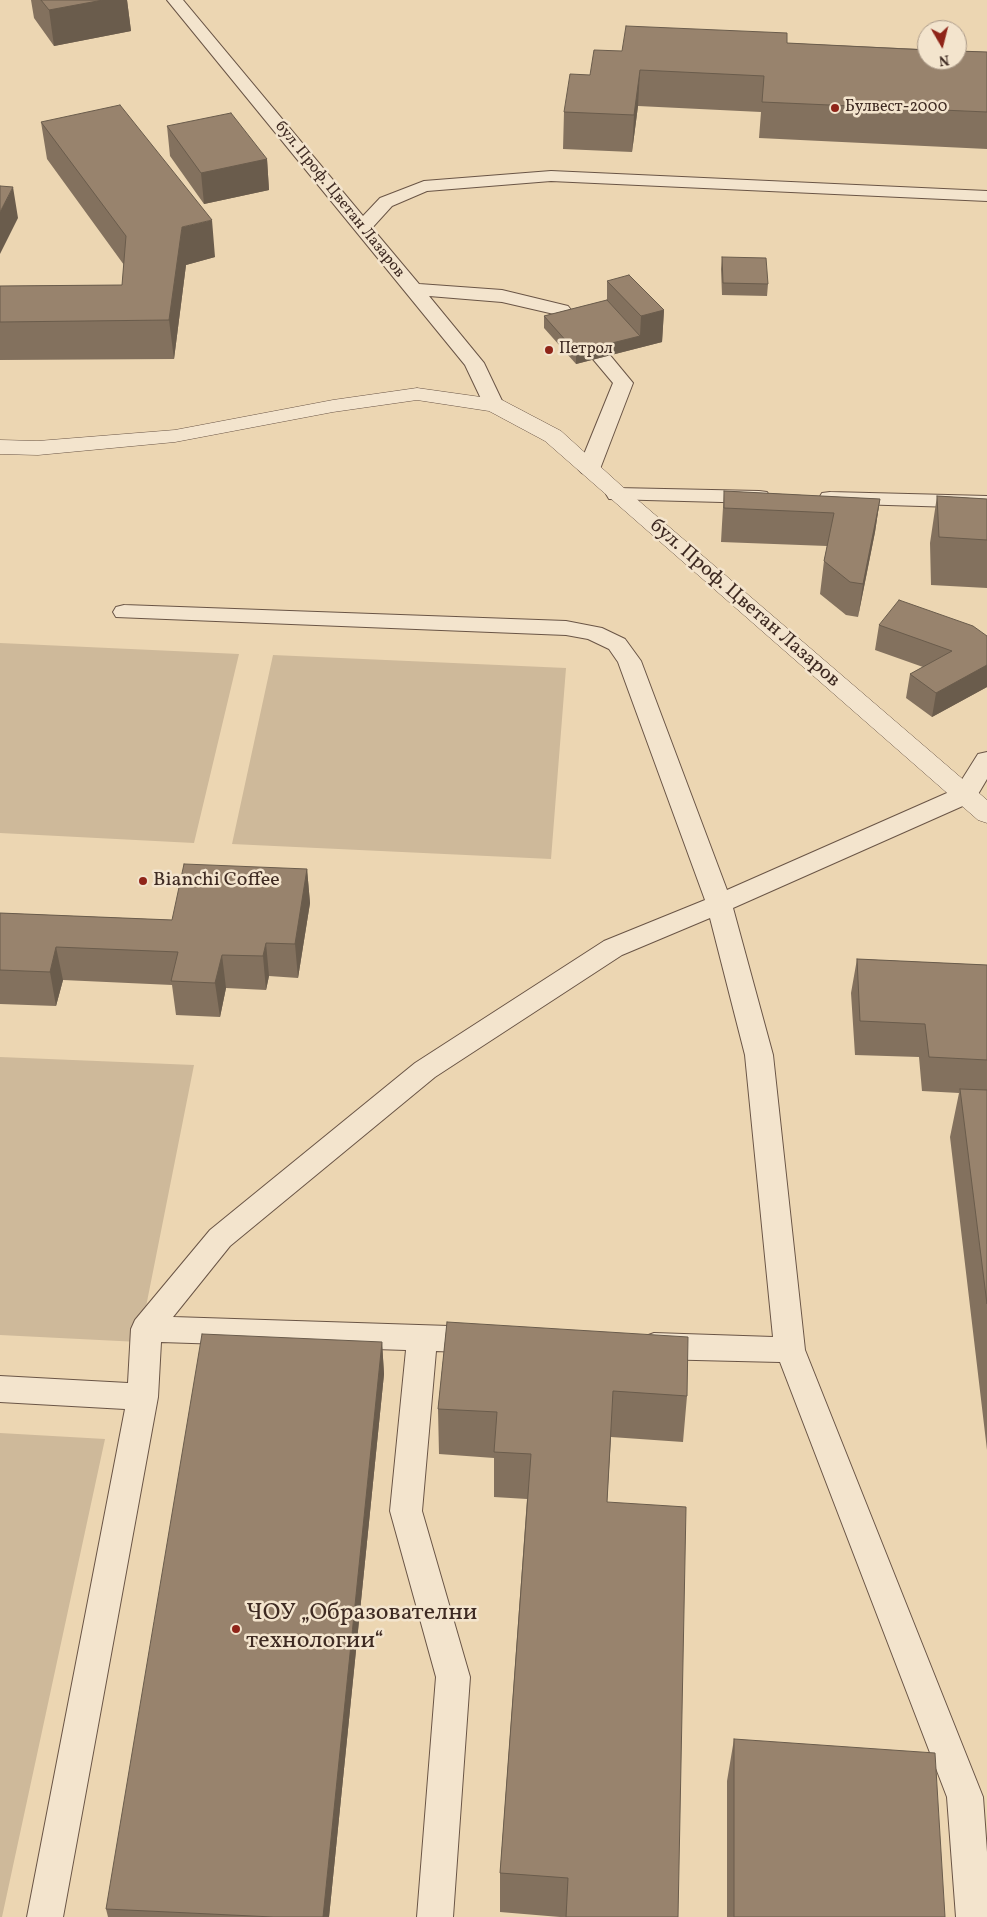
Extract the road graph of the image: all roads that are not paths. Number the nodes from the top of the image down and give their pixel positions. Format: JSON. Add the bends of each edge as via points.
{"nodes":[{"id":1,"x":174,"y":0,"type":"edge"},
{"id":2,"x":987,"y":196,"type":"edge"},
{"id":3,"x":362,"y":228,"type":"junction"},
{"id":4,"x":413,"y":290,"type":"junction"},
{"id":5,"x":570,"y":321,"type":"edge"},
{"id":6,"x":602,"y":358,"type":"edge"},
{"id":7,"x":494,"y":405,"type":"junction"},
{"id":8,"x":0,"y":447,"type":"edge"},
{"id":9,"x":589,"y":469,"type":"junction"},
{"id":10,"x":617,"y":494,"type":"junction"},
{"id":11,"x":782,"y":497,"type":"edge"},
{"id":12,"x":811,"y":498,"type":"edge"},
{"id":13,"x":987,"y":502,"type":"edge"},
{"id":14,"x":124,"y":612,"type":"dead end"},
{"id":15,"x":987,"y":760,"type":"edge"},
{"id":16,"x":966,"y":795,"type":"junction"},
{"id":17,"x":987,"y":814,"type":"edge"},
{"id":18,"x":719,"y":904,"type":"junction"},
{"id":19,"x":146,"y":1329,"type":"junction"},
{"id":20,"x":422,"y":1338,"type":"junction"},
{"id":21,"x":512,"y":1341,"type":"edge"},
{"id":22,"x":631,"y":1345,"type":"edge"},
{"id":23,"x":790,"y":1350,"type":"junction"},
{"id":24,"x":0,"y":1388,"type":"edge"},
{"id":25,"x":143,"y":1397,"type":"junction"},
{"id":26,"x":45,"y":1917,"type":"edge"},
{"id":27,"x":434,"y":1917,"type":"edge"},
{"id":28,"x":974,"y":1917,"type":"edge"}],
"edges":[{"from":1,"to":3,"type":"lane","name":"бул. Проф. Цветан Лазаров"},
{"from":2,"to":3,"type":"lane","via":[[551,176],[424,186],[386,202]]},
{"from":3,"to":4,"type":"lane","name":"бул. Проф. Цветан Лазаров"},
{"from":4,"to":5,"type":"lane","via":[[502,296],[561,310]]},
{"from":4,"to":7,"type":"lane","name":"бул. Проф. Цветан Лазаров","via":[[474,363]]},
{"from":6,"to":9,"type":"lane","via":[[623,383]]},
{"from":7,"to":8,"type":"street","name":"бул. Проф. Цветан Лазаров","via":[[417,394],[333,406],[175,436],[38,448]]},
{"from":7,"to":9,"type":"street","name":"бул. Проф. Цветан Лазаров","via":[[553,436]]},
{"from":9,"to":10,"type":"street","name":"бул. Проф. Цветан Лазаров"},
{"from":10,"to":11,"type":"lane"},
{"from":10,"to":16,"type":"street","name":"бул. Проф. Цветан Лазаров"},
{"from":12,"to":13,"type":"lane"},
{"from":14,"to":18,"type":"lane","via":[[566,628],[594,633],[617,644],[629,661]]},
{"from":15,"to":16,"type":"lane"},
{"from":16,"to":17,"type":"street","name":"бул. Проф. Цветан Лазаров"},
{"from":16,"to":18,"type":"lane"},
{"from":18,"to":19,"type":"lane","via":[[613,948],[424,1070],[220,1238]]},
{"from":18,"to":23,"type":"lane","via":[[759,1055]]},
{"from":19,"to":20,"type":"lane"},
{"from":19,"to":25,"type":"lane"},
{"from":20,"to":21,"type":"lane"},
{"from":20,"to":27,"type":"lane","via":[[406,1510],[453,1678]]},
{"from":22,"to":23,"type":"lane"},
{"from":23,"to":28,"type":"lane","via":[[964,1797]]},
{"from":24,"to":25,"type":"lane"},
{"from":25,"to":26,"type":"lane"}]}
